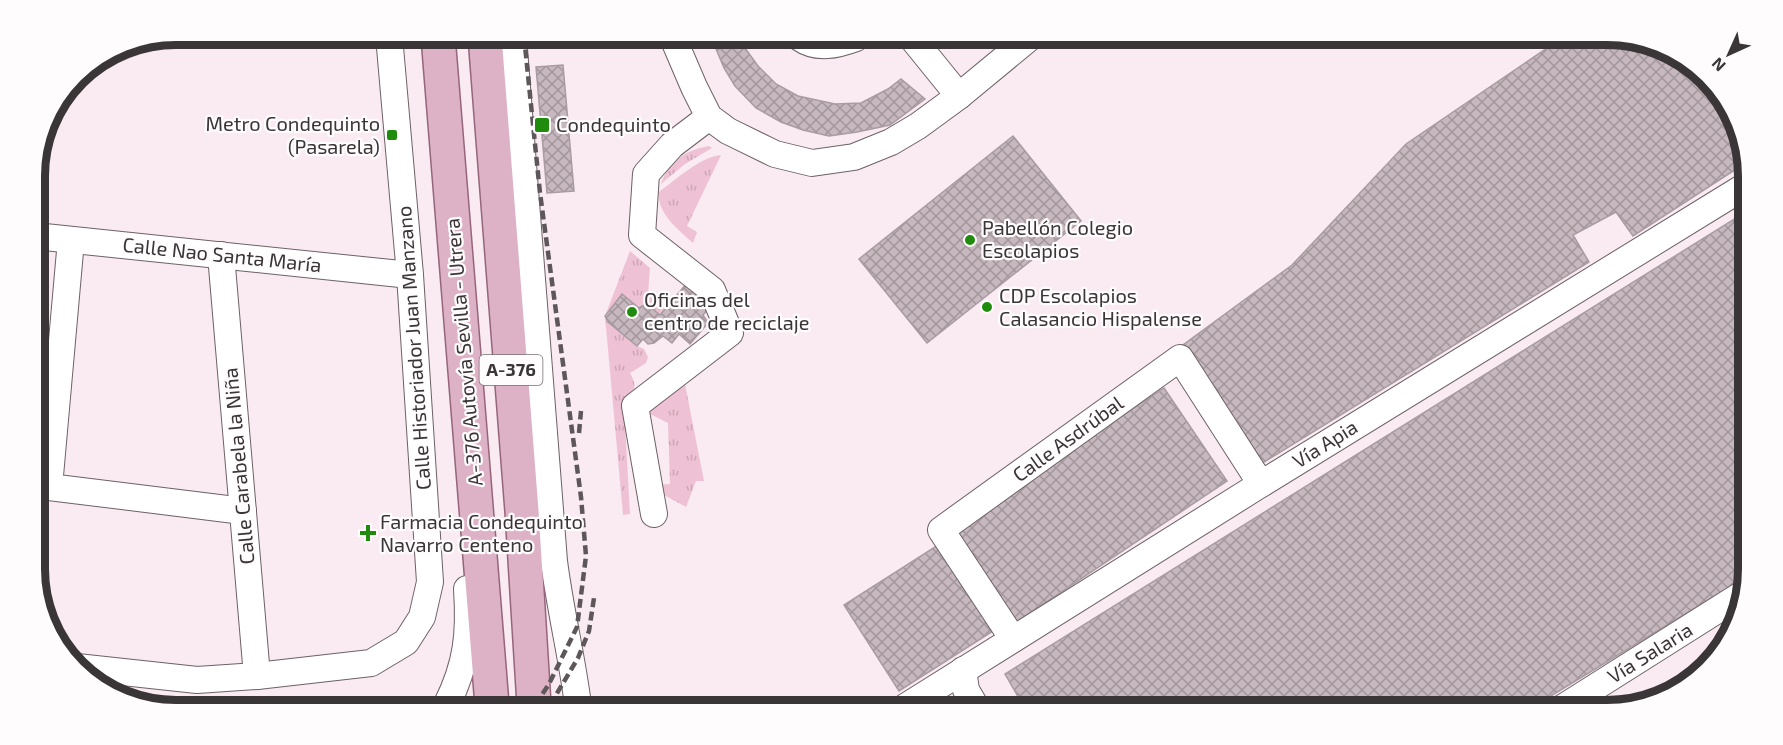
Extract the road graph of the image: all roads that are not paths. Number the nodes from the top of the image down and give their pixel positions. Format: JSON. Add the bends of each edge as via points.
{"nodes":[{"id":1,"x":390,"y":45,"type":"edge"},
{"id":2,"x":439,"y":45,"type":"edge"},
{"id":3,"x":486,"y":45,"type":"edge"},
{"id":4,"x":514,"y":45,"type":"edge"},
{"id":5,"x":676,"y":45,"type":"edge"},
{"id":6,"x":918,"y":45,"type":"edge"},
{"id":7,"x":1021,"y":45,"type":"edge"},
{"id":8,"x":959,"y":96,"type":"junction"},
{"id":9,"x":710,"y":117,"type":"junction"},
{"id":10,"x":1738,"y":191,"type":"edge"},
{"id":11,"x":45,"y":237,"type":"edge"},
{"id":12,"x":72,"y":240,"type":"junction"},
{"id":13,"x":221,"y":255,"type":"junction"},
{"id":14,"x":410,"y":275,"type":"junction"},
{"id":15,"x":471,"y":440,"type":"junction"},
{"id":16,"x":1261,"y":484,"type":"junction"},
{"id":17,"x":243,"y":511,"type":"junction"},
{"id":18,"x":654,"y":514,"type":"dead end"},
{"id":19,"x":1734,"y":600,"type":"edge"},
{"id":20,"x":1013,"y":639,"type":"junction"},
{"id":21,"x":92,"y":669,"type":"edge"},
{"id":22,"x":963,"y":670,"type":"junction"},
{"id":23,"x":257,"y":676,"type":"junction"},
{"id":24,"x":448,"y":700,"type":"edge"},
{"id":25,"x":492,"y":700,"type":"edge"},
{"id":26,"x":534,"y":700,"type":"edge"},
{"id":27,"x":577,"y":700,"type":"edge"},
{"id":28,"x":916,"y":700,"type":"edge"},
{"id":29,"x":972,"y":700,"type":"edge"},
{"id":30,"x":1575,"y":700,"type":"edge"}],
"edges":[{"from":1,"to":14,"type":"street","name":"Calle Historiador Juan Manzano"},
{"from":2,"to":15,"type":"main road","name":"A-376 Autovía Sevilla - Utrera","number":"A-376"},
{"from":3,"to":26,"type":"main road","number":"A-376"},
{"from":4,"to":27,"type":"street","via":[[554,561]]},
{"from":5,"to":9,"type":"street"},
{"from":6,"to":8,"type":"street"},
{"from":7,"to":8,"type":"street"},
{"from":8,"to":9,"type":"street","via":[[891,142],[854,157],[812,163],[775,154],[728,131]]},
{"from":9,"to":18,"type":"street","via":[[672,145],[646,174],[642,235],[712,290],[730,333],[635,406]]},
{"from":10,"to":16,"type":"street","name":"Vía Apia"},
{"from":11,"to":12,"type":"street","name":"Calle Nao Santa María"},
{"from":12,"to":13,"type":"street","name":"Calle Nao Santa María"},
{"from":12,"to":17,"type":"street","via":[[49,487]]},
{"from":13,"to":14,"type":"street","name":"Calle Nao Santa María"},
{"from":13,"to":17,"type":"street","name":"Calle Carabela la Niña"},
{"from":14,"to":23,"type":"street","name":"Calle Historiador Juan Manzano","via":[[421,383],[430,582],[422,617],[406,642],[371,663]]},
{"from":15,"to":24,"type":"street","via":[[461,496],[468,632],[466,653]]},
{"from":15,"to":25,"type":"main road","name":"A-376 Autovía Sevilla - Utrera","number":"A-376"},
{"from":16,"to":20,"type":"street","name":"Vía Apia"},
{"from":16,"to":20,"type":"street","name":"Calle Asdrúbal","via":[[1180,358],[941,530]]},
{"from":17,"to":23,"type":"street","name":"Calle Carabela la Niña"},
{"from":19,"to":30,"type":"street","name":"Vía Salaria"},
{"from":20,"to":22,"type":"street","name":"Vía Apia"},
{"from":21,"to":23,"type":"street","name":"Calle Historiador Juan Manzano","via":[[197,680]]},
{"from":22,"to":28,"type":"street","name":"Vía Apia"},
{"from":22,"to":29,"type":"street"}]}
